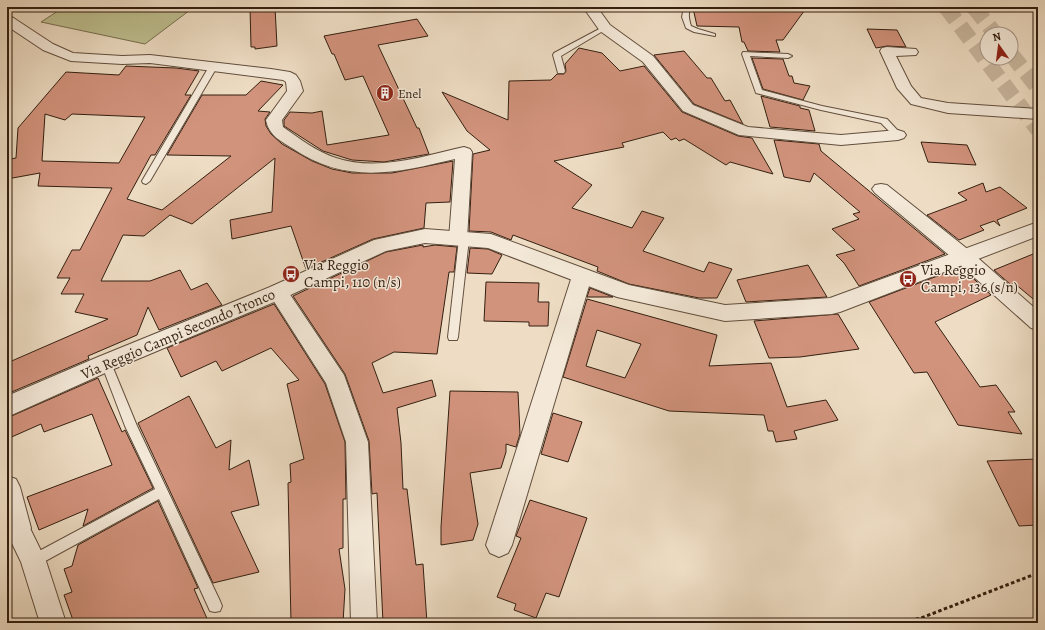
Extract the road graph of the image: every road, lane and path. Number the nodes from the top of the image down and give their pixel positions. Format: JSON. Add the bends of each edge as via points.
{"nodes":[{"id":1,"x":590,"y":7,"type":"edge"},
{"id":2,"x":689,"y":7,"type":"edge"},
{"id":3,"x":7,"y":20,"type":"edge"},
{"id":4,"x":605,"y":28,"type":"junction"},
{"id":5,"x":714,"y":35,"type":"dead end"},
{"id":6,"x":911,"y":52,"type":"dead end"},
{"id":7,"x":788,"y":56,"type":"dead end"},
{"id":8,"x":213,"y":67,"type":"junction"},
{"id":9,"x":561,"y":71,"type":"dead end"},
{"id":10,"x":1038,"y":114,"type":"edge"},
{"id":11,"x":898,"y":135,"type":"joint"},
{"id":12,"x":146,"y":181,"type":"dead end"},
{"id":13,"x":880,"y":188,"type":"dead end"},
{"id":14,"x":1038,"y":228,"type":"edge"},
{"id":15,"x":461,"y":239,"type":"junction"},
{"id":16,"x":964,"y":256,"type":"junction"},
{"id":17,"x":582,"y":276,"type":"junction"},
{"id":18,"x":278,"y":292,"type":"junction"},
{"id":19,"x":1038,"y":323,"type":"edge"},
{"id":20,"x":453,"y":337,"type":"dead end"},
{"id":21,"x":106,"y":363,"type":"junction"},
{"id":22,"x":7,"y":407,"type":"edge"},
{"id":23,"x":7,"y":487,"type":"edge"},
{"id":24,"x":161,"y":492,"type":"junction"},
{"id":25,"x":12,"y":531,"type":"edge"},
{"id":26,"x":499,"y":545,"type":"dead end"},
{"id":27,"x":33,"y":561,"type":"junction"},
{"id":28,"x":1038,"y":573,"type":"edge"},
{"id":29,"x":214,"y":606,"type":"dead end"},
{"id":30,"x":53,"y":623,"type":"edge"},
{"id":31,"x":364,"y":623,"type":"edge"},
{"id":32,"x":898,"y":623,"type":"edge"}],
"edges":[{"from":1,"to":4,"type":"street"},
{"from":2,"to":5,"type":"lane","via":[[684,17],[688,27]]},
{"from":3,"to":8,"type":"street","via":[[48,47],[71,57],[150,59]]},
{"from":4,"to":9,"type":"lane","via":[[557,55]]},
{"from":4,"to":11,"type":"street","via":[[648,59],[688,108],[745,132],[841,140]]},
{"from":6,"to":10,"type":"street","via":[[888,51],[904,88],[916,101],[948,108]]},
{"from":7,"to":11,"type":"lane","via":[[746,54],[759,92],[884,121]]},
{"from":8,"to":12,"type":"lane"},
{"from":8,"to":15,"type":"street","via":[[289,76],[294,82],[295,91],[274,120],[276,129],[306,150],[337,164],[379,168],[464,152]]},
{"from":13,"to":16,"type":"street"},
{"from":14,"to":16,"type":"street","name":"Via Reggio Campi Secondo Tronco"},
{"from":15,"to":17,"type":"street","name":"Via Reggio Campi Secondo Tronco","via":[[491,241]]},
{"from":15,"to":18,"type":"street","name":"Via Reggio Campi Secondo Tronco","via":[[425,236],[381,245]]},
{"from":15,"to":20,"type":"lane"},
{"from":16,"to":17,"type":"street","name":"Via Reggio Campi Secondo Tronco","via":[[832,306],[725,313],[625,292]]},
{"from":16,"to":19,"type":"street"},
{"from":17,"to":26,"type":"street"},
{"from":18,"to":21,"type":"street","name":"Via Reggio Campi Secondo Tronco"},
{"from":18,"to":31,"type":"street","via":[[336,381],[357,442]]},
{"from":21,"to":22,"type":"street","name":"Via Reggio Campi Secondo Tronco"},
{"from":21,"to":24,"type":"lane"},
{"from":23,"to":25,"type":"street"},
{"from":24,"to":27,"type":"lane"},
{"from":24,"to":29,"type":"lane"},
{"from":25,"to":27,"type":"street"},
{"from":27,"to":30,"type":"street"},
{"from":28,"to":32,"type":"path","via":[[921,618]]}]}
